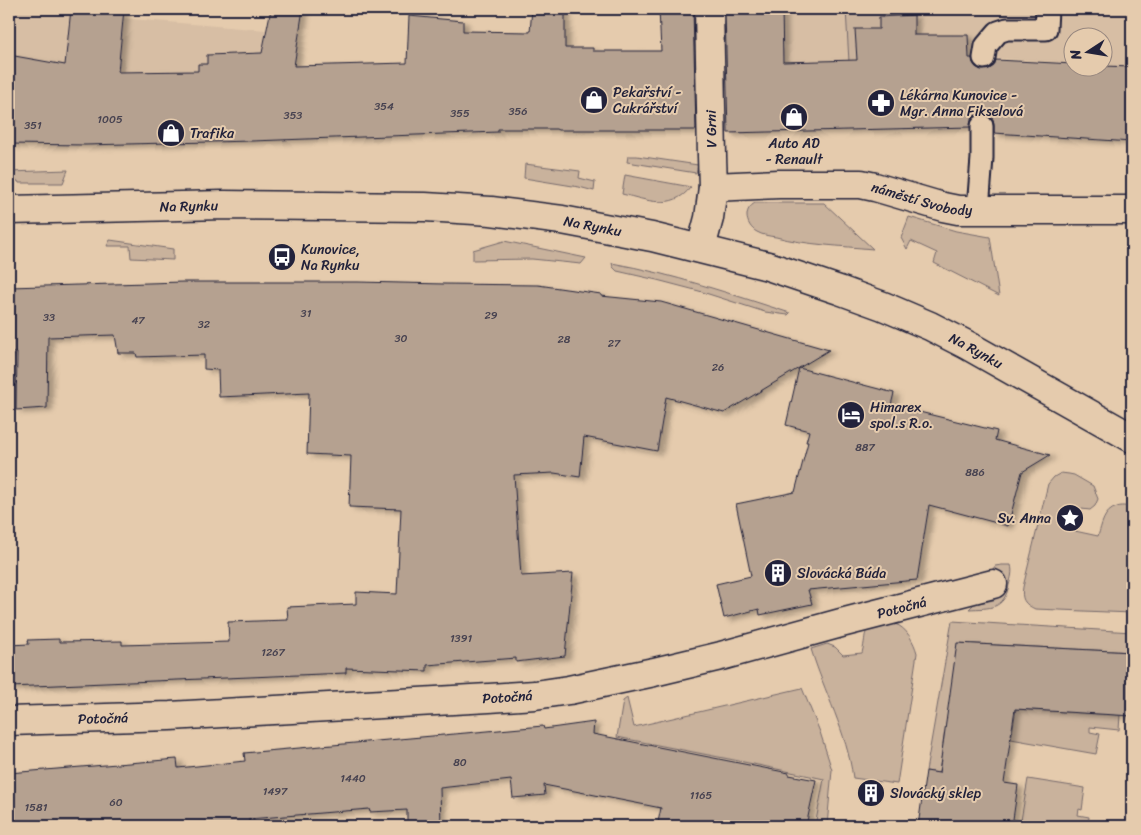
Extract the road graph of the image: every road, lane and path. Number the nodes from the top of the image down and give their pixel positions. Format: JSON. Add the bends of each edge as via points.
{"nodes":[{"id":1,"x":709,"y":9,"type":"edge"},
{"id":2,"x":1047,"y":9,"type":"edge"},
{"id":3,"x":984,"y":58,"type":"dead end"},
{"id":4,"x":982,"y":126,"type":"dead end"},
{"id":5,"x":713,"y":187,"type":"junction"},
{"id":6,"x":978,"y":209,"type":"junction"},
{"id":7,"x":9,"y":210,"type":"edge"},
{"id":8,"x":1132,"y":210,"type":"edge"},
{"id":9,"x":701,"y":248,"type":"junction"},
{"id":10,"x":1132,"y":438,"type":"edge"},
{"id":11,"x":992,"y":584,"type":"dead end"},
{"id":12,"x":9,"y":722,"type":"edge"}],
"edges":[{"from":1,"to":5,"type":"street","name":"V Grni"},
{"from":2,"to":3,"type":"lane","via":[[1046,29],[998,32],[986,46]]},
{"from":4,"to":6,"type":"lane"},
{"from":5,"to":6,"type":"street","name":"náměstí Svobody","via":[[861,184],[950,209]]},
{"from":5,"to":9,"type":"street","name":"V Grni"},
{"from":6,"to":8,"type":"street","name":"náměstí Svobody"},
{"from":7,"to":9,"type":"street","name":"Na Rynku","via":[[224,205],[425,207],[562,220]]},
{"from":9,"to":10,"type":"street","name":"Na Rynku","via":[[840,290],[916,320],[967,345]]},
{"from":11,"to":12,"type":"street","name":"Potočná","via":[[721,656],[606,683],[535,695]]}]}
